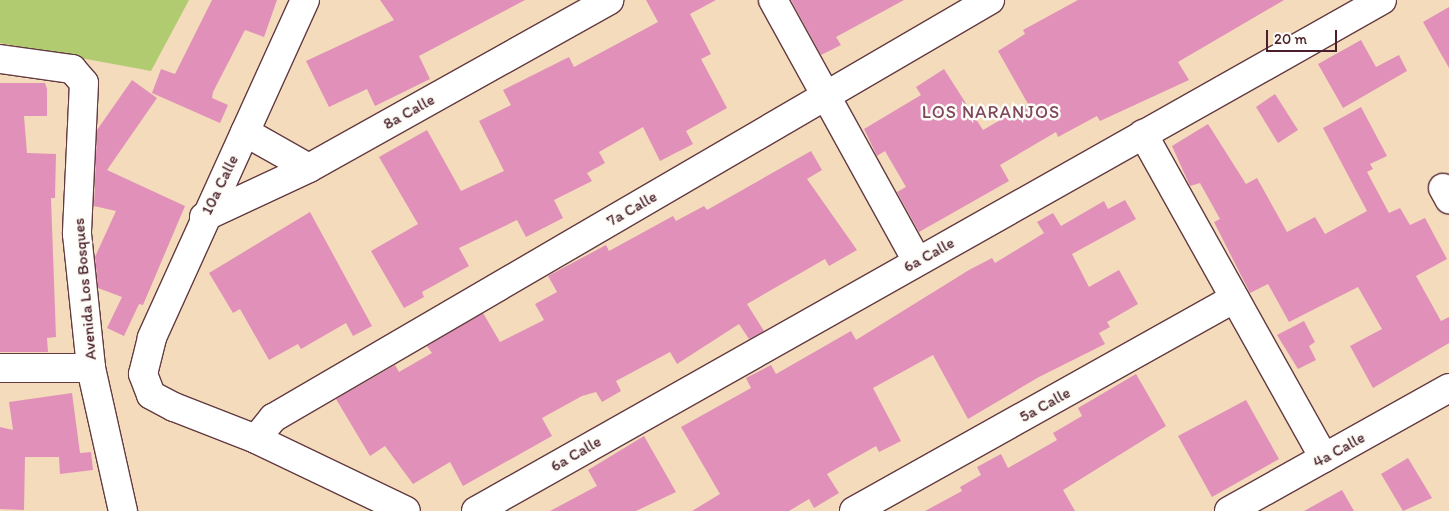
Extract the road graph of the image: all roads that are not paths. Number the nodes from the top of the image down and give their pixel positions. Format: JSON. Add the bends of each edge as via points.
{"nodes":[{"id":1,"x":305,"y":0,"type":"edge"},
{"id":2,"x":609,"y":0,"type":"edge"},
{"id":3,"x":772,"y":0,"type":"edge"},
{"id":4,"x":990,"y":0,"type":"edge"},
{"id":5,"x":1382,"y":0,"type":"edge"},
{"id":6,"x":0,"y":59,"type":"edge"},
{"id":7,"x":825,"y":96,"type":"junction"},
{"id":8,"x":245,"y":132,"type":"junction"},
{"id":9,"x":1143,"y":134,"type":"junction"},
{"id":10,"x":310,"y":168,"type":"junction"},
{"id":11,"x":204,"y":217,"type":"junction"},
{"id":12,"x":917,"y":262,"type":"junction"},
{"id":13,"x":1235,"y":298,"type":"junction"},
{"id":14,"x":0,"y":368,"type":"edge"},
{"id":15,"x":91,"y":368,"type":"junction"},
{"id":16,"x":1449,"y":388,"type":"edge"},
{"id":17,"x":256,"y":439,"type":"junction"},
{"id":18,"x":1324,"y":458,"type":"junction"},
{"id":19,"x":123,"y":511,"type":"edge"},
{"id":20,"x":406,"y":511,"type":"edge"},
{"id":21,"x":476,"y":511,"type":"edge"},
{"id":22,"x":854,"y":511,"type":"edge"},
{"id":23,"x":1229,"y":511,"type":"edge"}],
"edges":[{"from":1,"to":8,"type":"street","name":"10a Calle"},
{"from":2,"to":10,"type":"street","name":"8a Calle"},
{"from":3,"to":7,"type":"street"},
{"from":4,"to":7,"type":"street","name":"7a Calle"},
{"from":5,"to":9,"type":"street","name":"6a Calle"},
{"from":6,"to":15,"type":"street","name":"Avenida Los Bosques","via":[[72,69],[84,83],[77,234]]},
{"from":7,"to":12,"type":"street"},
{"from":7,"to":17,"type":"street","name":"7a Calle","via":[[273,418]]},
{"from":8,"to":10,"type":"street"},
{"from":8,"to":11,"type":"street","name":"10a Calle"},
{"from":9,"to":12,"type":"street","name":"6a Calle"},
{"from":9,"to":13,"type":"street"},
{"from":10,"to":11,"type":"street","name":"8a Calle"},
{"from":11,"to":17,"type":"street","name":"10a Calle","via":[[152,338],[143,374],[151,394]]},
{"from":12,"to":21,"type":"street","name":"6a Calle"},
{"from":13,"to":18,"type":"street"},
{"from":13,"to":22,"type":"street","name":"5a Calle"},
{"from":14,"to":15,"type":"street"},
{"from":15,"to":19,"type":"street","name":"Avenida Los Bosques"},
{"from":16,"to":18,"type":"street","name":"4a Calle"},
{"from":17,"to":20,"type":"street"},
{"from":18,"to":23,"type":"street","name":"4a Calle"}]}
